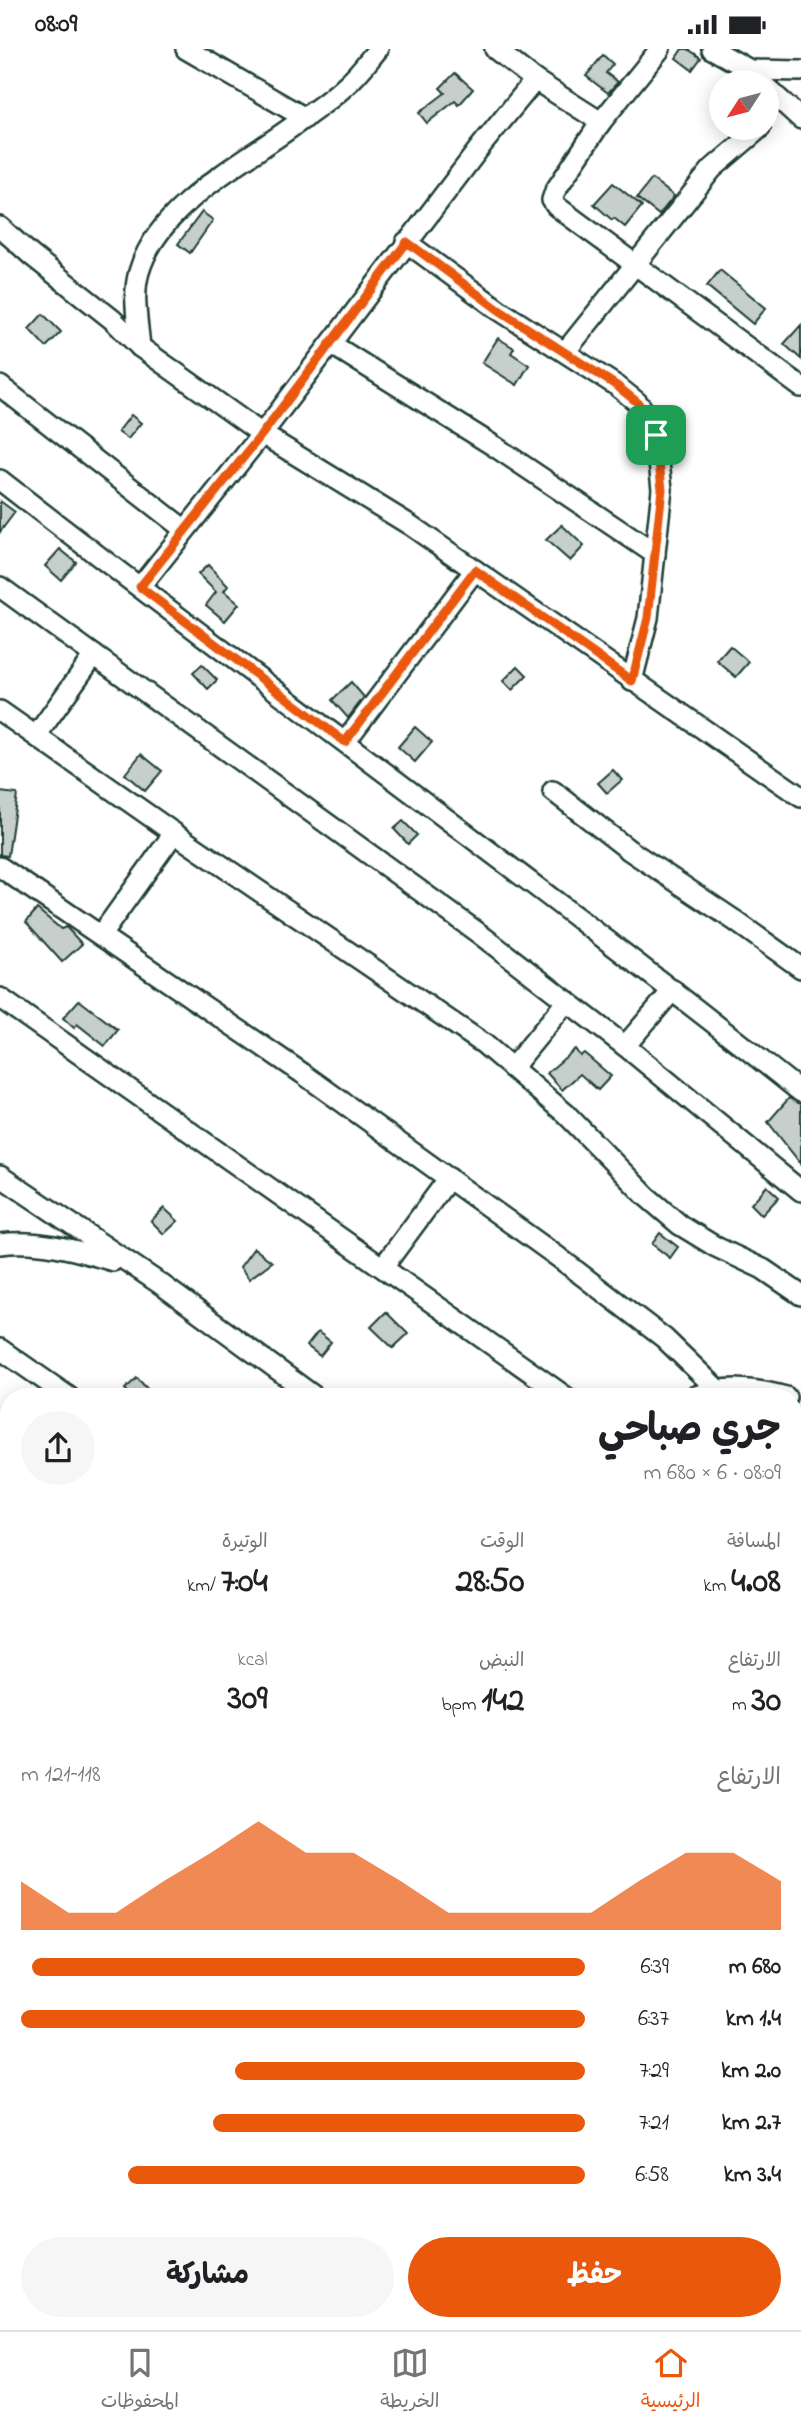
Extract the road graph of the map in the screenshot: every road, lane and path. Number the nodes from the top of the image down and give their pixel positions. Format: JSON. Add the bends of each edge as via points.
{"nodes":[{"id":1,"x":186,"y":49,"type":"edge"},
{"id":2,"x":378,"y":49,"type":"edge"},
{"id":3,"x":495,"y":49,"type":"edge"},
{"id":4,"x":660,"y":49,"type":"edge"},
{"id":5,"x":712,"y":49,"type":"edge"},
{"id":6,"x":746,"y":70,"type":"edge"},
{"id":7,"x":801,"y":71,"type":"edge"},
{"id":8,"x":779,"y":73,"type":"edge"},
{"id":9,"x":536,"y":80,"type":"junction"},
{"id":10,"x":779,"y":99,"type":"edge"},
{"id":11,"x":794,"y":113,"type":"edge"},
{"id":12,"x":305,"y":118,"type":"junction"},
{"id":13,"x":601,"y":122,"type":"junction"},
{"id":14,"x":746,"y":140,"type":"edge"},
{"id":15,"x":0,"y":227,"type":"edge"},
{"id":16,"x":407,"y":242,"type":"junction"},
{"id":17,"x":635,"y":266,"type":"junction"},
{"id":18,"x":331,"y":344,"type":"junction"},
{"id":19,"x":140,"y":347,"type":"junction"},
{"id":20,"x":565,"y":352,"type":"junction"},
{"id":21,"x":0,"y":386,"type":"edge"},
{"id":22,"x":801,"y":387,"type":"edge"},
{"id":23,"x":262,"y":434,"type":"junction"},
{"id":24,"x":0,"y":479,"type":"edge"},
{"id":25,"x":185,"y":530,"type":"junction"},
{"id":26,"x":655,"y":554,"type":"junction"},
{"id":27,"x":475,"y":570,"type":"junction"},
{"id":28,"x":0,"y":587,"type":"edge"},
{"id":29,"x":140,"y":587,"type":"junction"},
{"id":30,"x":94,"y":655,"type":"junction"},
{"id":31,"x":632,"y":681,"type":"junction"},
{"id":32,"x":0,"y":711,"type":"edge"},
{"id":33,"x":36,"y":736,"type":"junction"},
{"id":34,"x":345,"y":742,"type":"junction"},
{"id":35,"x":553,"y":791,"type":"dead end"},
{"id":36,"x":801,"y":797,"type":"edge"},
{"id":37,"x":174,"y":833,"type":"junction"},
{"id":38,"x":0,"y":867,"type":"edge"},
{"id":39,"x":101,"y":935,"type":"junction"},
{"id":40,"x":801,"y":968,"type":"edge"},
{"id":41,"x":673,"y":990,"type":"junction"},
{"id":42,"x":0,"y":998,"type":"edge"},
{"id":43,"x":567,"y":1001,"type":"junction"},
{"id":44,"x":625,"y":1046,"type":"junction"},
{"id":45,"x":512,"y":1068,"type":"junction"},
{"id":46,"x":801,"y":1092,"type":"edge"},
{"id":47,"x":0,"y":1177,"type":"edge"},
{"id":48,"x":449,"y":1178,"type":"junction"},
{"id":49,"x":801,"y":1192,"type":"edge"},
{"id":50,"x":0,"y":1244,"type":"edge"},
{"id":51,"x":131,"y":1266,"type":"junction"},
{"id":52,"x":383,"y":1267,"type":"junction"},
{"id":53,"x":801,"y":1295,"type":"edge"},
{"id":54,"x":0,"y":1349,"type":"edge"},
{"id":55,"x":56,"y":1388,"type":"edge"},
{"id":56,"x":303,"y":1388,"type":"edge"},
{"id":57,"x":553,"y":1388,"type":"edge"},
{"id":58,"x":716,"y":1388,"type":"edge"}],
"edges":[{"from":1,"to":12,"type":"street"},
{"from":2,"to":12,"type":"street","via":[[347,85]]},
{"from":3,"to":9,"type":"street"},
{"from":4,"to":13,"type":"street"},
{"from":5,"to":6,"type":"street"},
{"from":7,"to":8,"type":"street"},
{"from":9,"to":13,"type":"street"},
{"from":9,"to":16,"type":"street"},
{"from":10,"to":11,"type":"street"},
{"from":12,"to":19,"type":"street","via":[[176,211],[155,240],[139,272]]},
{"from":13,"to":17,"type":"street","via":[[552,201]]},
{"from":14,"to":17,"type":"street","via":[[712,169]]},
{"from":15,"to":19,"type":"street"},
{"from":16,"to":18,"type":"street"},
{"from":16,"to":20,"type":"street"},
{"from":17,"to":20,"type":"street"},
{"from":17,"to":22,"type":"street"},
{"from":18,"to":23,"type":"street"},
{"from":18,"to":26,"type":"street"},
{"from":19,"to":23,"type":"street"},
{"from":20,"to":26,"type":"street","via":[[617,386],[649,418],[656,435],[662,489]]},
{"from":21,"to":25,"type":"street"},
{"from":23,"to":25,"type":"street"},
{"from":23,"to":27,"type":"street"},
{"from":24,"to":29,"type":"street"},
{"from":25,"to":29,"type":"street"},
{"from":26,"to":31,"type":"street","via":[[648,618]]},
{"from":27,"to":31,"type":"street"},
{"from":27,"to":34,"type":"street"},
{"from":28,"to":30,"type":"street"},
{"from":29,"to":34,"type":"street"},
{"from":30,"to":33,"type":"street"},
{"from":30,"to":43,"type":"street"},
{"from":31,"to":36,"type":"street"},
{"from":32,"to":33,"type":"street"},
{"from":33,"to":37,"type":"street"},
{"from":34,"to":41,"type":"street"},
{"from":35,"to":40,"type":"street","via":[[629,850]]},
{"from":37,"to":39,"type":"street"},
{"from":37,"to":45,"type":"street","via":[[443,1015]]},
{"from":38,"to":39,"type":"street"},
{"from":39,"to":48,"type":"street"},
{"from":41,"to":44,"type":"street"},
{"from":41,"to":46,"type":"street"},
{"from":42,"to":52,"type":"street"},
{"from":43,"to":44,"type":"street"},
{"from":43,"to":45,"type":"street"},
{"from":44,"to":49,"type":"street"},
{"from":45,"to":53,"type":"street","via":[[680,1225]]},
{"from":47,"to":51,"type":"street"},
{"from":48,"to":52,"type":"street"},
{"from":48,"to":58,"type":"street","via":[[628,1309]]},
{"from":50,"to":51,"type":"street","via":[[61,1247]]},
{"from":51,"to":56,"type":"street"},
{"from":52,"to":57,"type":"street"},
{"from":54,"to":55,"type":"street"}]}
